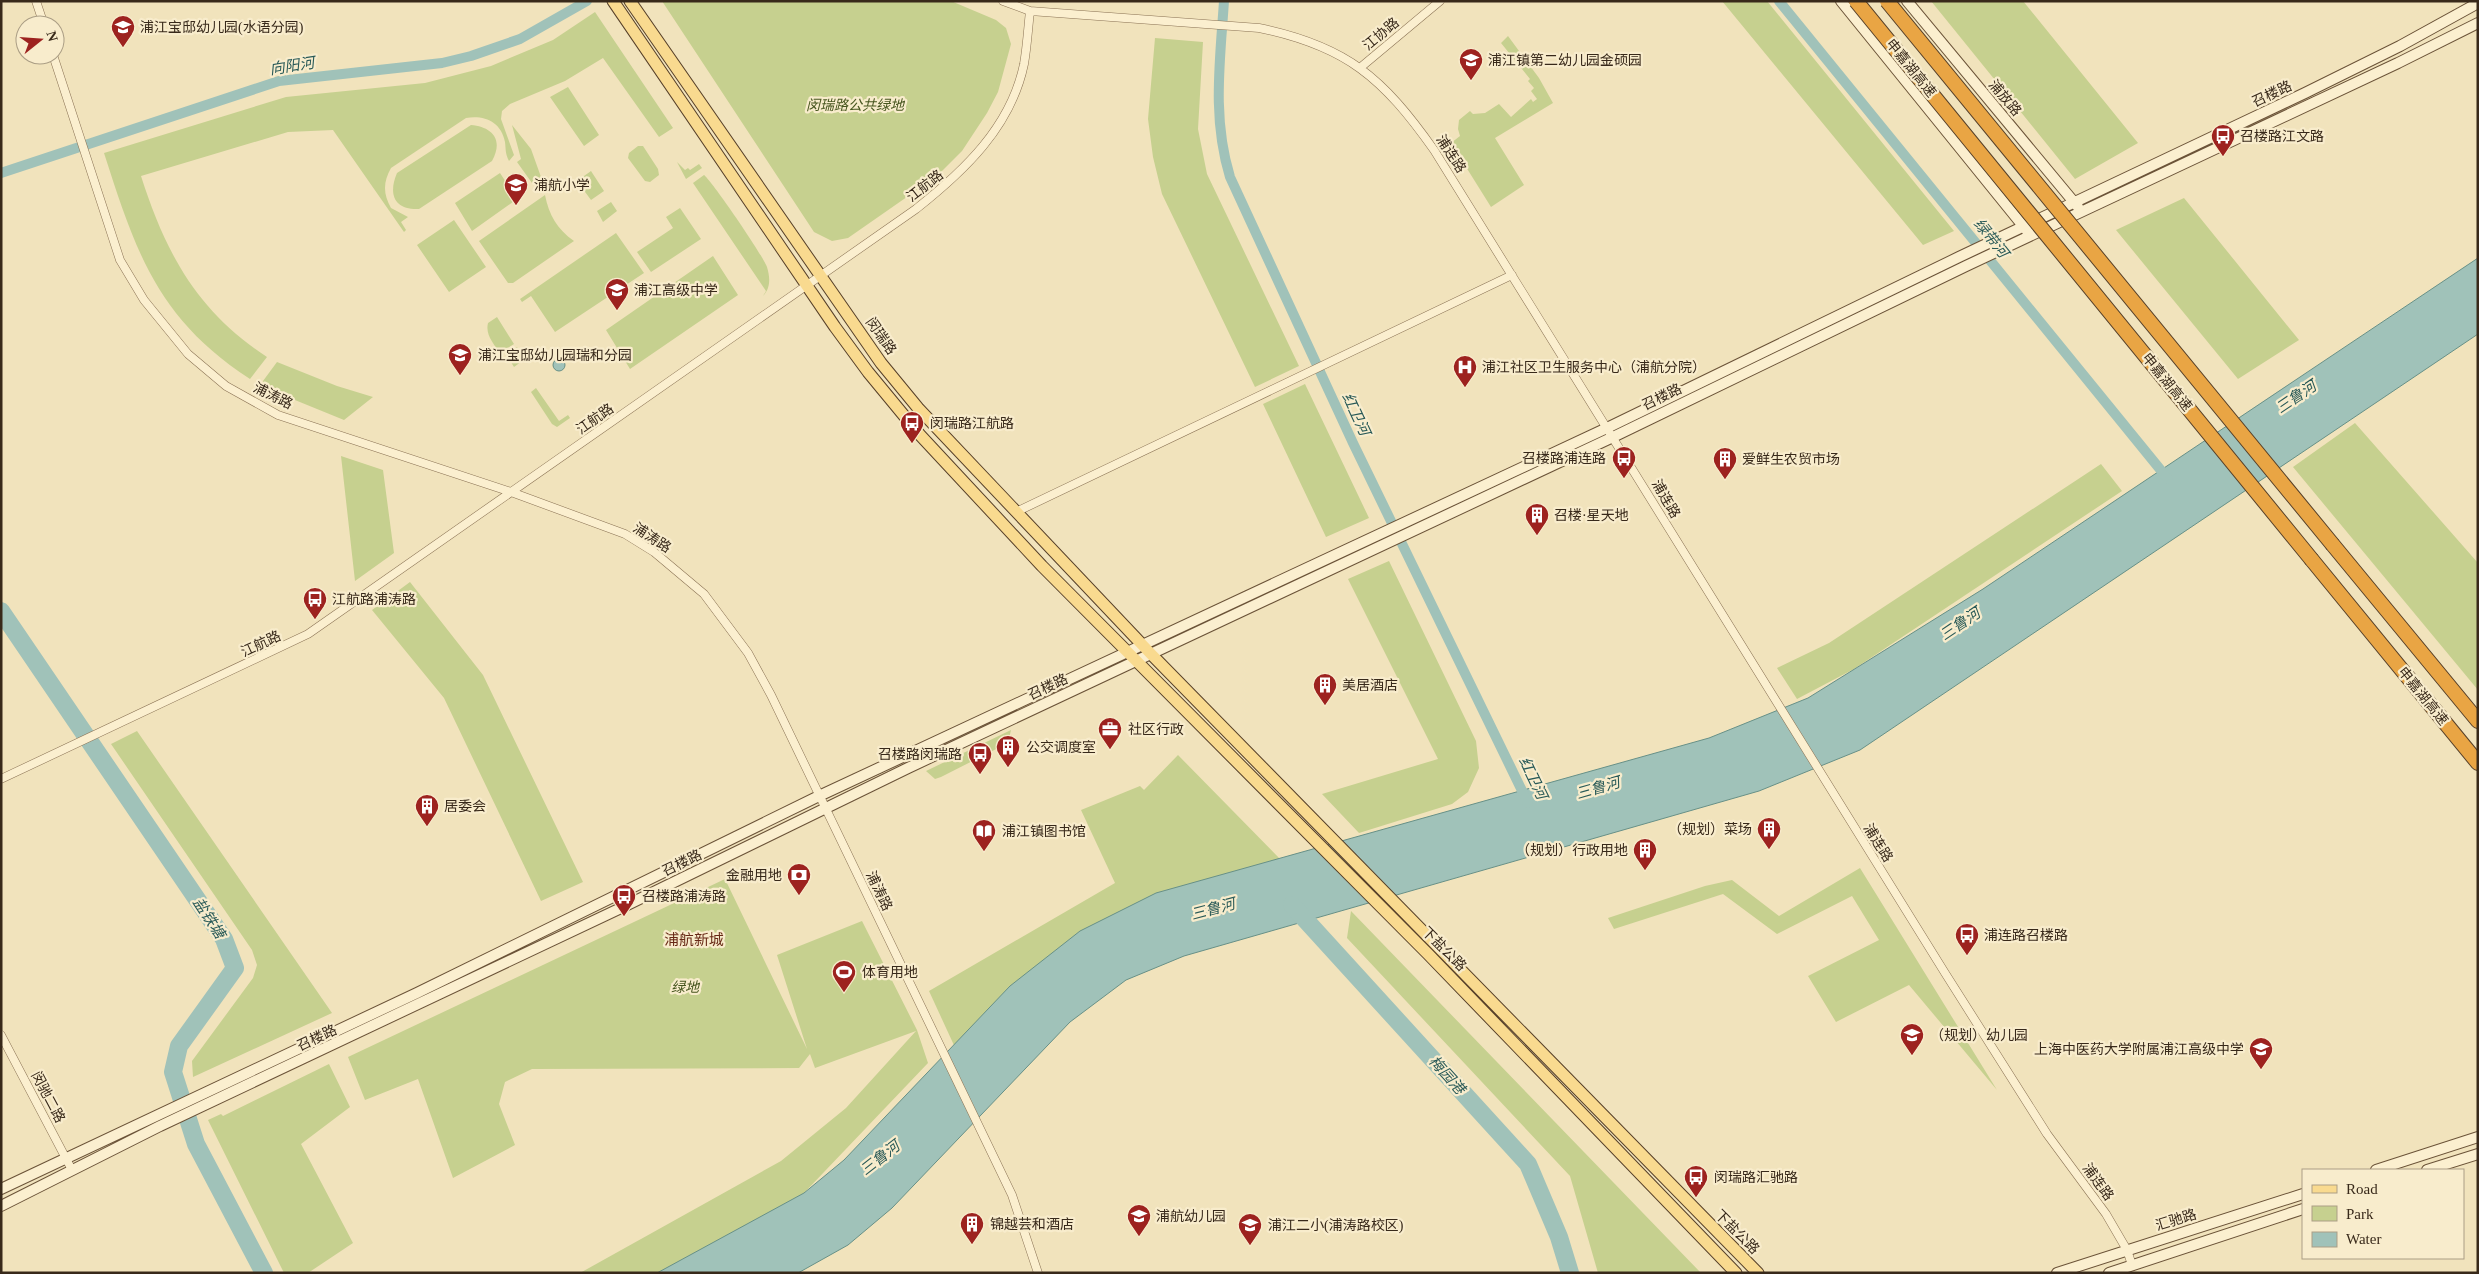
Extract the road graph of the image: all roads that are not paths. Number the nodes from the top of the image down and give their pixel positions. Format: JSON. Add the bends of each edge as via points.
{"nodes":[{"id":1,"x":36,"y":1,"type":"edge"},
{"id":2,"x":630,"y":1,"type":"edge"},
{"id":3,"x":1002,"y":1,"type":"edge"},
{"id":4,"x":1440,"y":1,"type":"edge"},
{"id":5,"x":1841,"y":1,"type":"edge"},
{"id":6,"x":1856,"y":1,"type":"edge"},
{"id":7,"x":1887,"y":1,"type":"edge"},
{"id":8,"x":1907,"y":1,"type":"edge"},
{"id":9,"x":2478,"y":3,"type":"edge"},
{"id":10,"x":614,"y":4,"type":"edge"},
{"id":11,"x":1030,"y":11,"type":"junction"},
{"id":12,"x":41,"y":15,"type":"edge"},
{"id":13,"x":2478,"y":22,"type":"edge"},
{"id":14,"x":56,"y":65,"type":"edge"},
{"id":15,"x":1361,"y":67,"type":"junction"},
{"id":16,"x":2075,"y":202,"type":"junction"},
{"id":17,"x":2082,"y":212,"type":"junction"},
{"id":18,"x":2023,"y":227,"type":"junction"},
{"id":19,"x":2031,"y":235,"type":"junction"},
{"id":20,"x":2002,"y":244,"type":"junction"},
{"id":21,"x":820,"y":275,"type":"junction"},
{"id":22,"x":1512,"y":275,"type":"junction"},
{"id":23,"x":807,"y":286,"type":"junction"},
{"id":24,"x":1610,"y":432,"type":"junction"},
{"id":25,"x":511,"y":492,"type":"junction"},
{"id":26,"x":1016,"y":512,"type":"junction"},
{"id":27,"x":1421,"y":520,"type":"junction"},
{"id":28,"x":1141,"y":644,"type":"junction"},
{"id":29,"x":1126,"y":651,"type":"junction"},
{"id":30,"x":1151,"y":654,"type":"junction"},
{"id":31,"x":1136,"y":661,"type":"junction"},
{"id":32,"x":2478,"y":721,"type":"edge"},
{"id":33,"x":2478,"y":763,"type":"edge"},
{"id":34,"x":1,"y":779,"type":"edge"},
{"id":35,"x":819,"y":796,"type":"junction"},
{"id":36,"x":826,"y":809,"type":"junction"},
{"id":37,"x":1,"y":1035,"type":"edge"},
{"id":38,"x":2478,"y":1137,"type":"edge"},
{"id":39,"x":2478,"y":1154,"type":"edge"},
{"id":40,"x":66,"y":1158,"type":"junction"},
{"id":41,"x":2379,"y":1169,"type":"edge"},
{"id":42,"x":2430,"y":1169,"type":"edge"},
{"id":43,"x":72,"y":1170,"type":"junction"},
{"id":44,"x":1,"y":1190,"type":"edge"},
{"id":45,"x":2302,"y":1194,"type":"edge"},
{"id":46,"x":1,"y":1206,"type":"edge"},
{"id":47,"x":2302,"y":1210,"type":"edge"},
{"id":48,"x":2127,"y":1250,"type":"junction"},
{"id":49,"x":2132,"y":1265,"type":"junction"},
{"id":50,"x":1038,"y":1273,"type":"edge"},
{"id":51,"x":1736,"y":1273,"type":"edge"},
{"id":52,"x":1758,"y":1273,"type":"edge"},
{"id":53,"x":2057,"y":1273,"type":"edge"},
{"id":54,"x":2109,"y":1273,"type":"edge"}],
"edges":[{"from":1,"to":12,"type":"street"},
{"from":2,"to":21,"type":"main road","name":"闵瑞路"},
{"from":3,"to":11,"type":"street","name":"浦连路"},
{"from":4,"to":15,"type":"street","name":"江协路"},
{"from":5,"to":18,"type":"street"},
{"from":6,"to":33,"type":"highway","name":"申嘉湖高速","bridge":true},
{"from":7,"to":32,"type":"highway","name":"申嘉湖高速","bridge":true},
{"from":8,"to":16,"type":"street","name":"浦放路"},
{"from":9,"to":16,"type":"street","name":"召楼路","via":[[2305,93]]},
{"from":10,"to":23,"type":"main road"},
{"from":11,"to":15,"type":"street","name":"浦连路","via":[[1246,27],[1289,34],[1314,42]]},
{"from":11,"to":21,"type":"street","name":"江航路","via":[[1024,64],[1015,92],[975,157],[916,209]]},
{"from":13,"to":17,"type":"street","name":"召楼路"},
{"from":14,"to":25,"type":"street","name":"浦涛路","via":[[120,260],[144,300],[183,348],[226,386],[278,415]]},
{"from":15,"to":22,"type":"street","name":"浦连路","via":[[1409,114]]},
{"from":16,"to":17,"type":"street","name":"浦放路"},
{"from":16,"to":18,"type":"street","name":"召楼路"},
{"from":17,"to":19,"type":"street","name":"召楼路"},
{"from":18,"to":19,"type":"street"},
{"from":18,"to":20,"type":"street"},
{"from":19,"to":20,"type":"street"},
{"from":20,"to":24,"type":"street","name":"召楼路","via":[[1966,266]]},
{"from":20,"to":24,"type":"street","name":"召楼路","via":[[1959,257]]},
{"from":21,"to":23,"type":"street","name":"江航路"},
{"from":21,"to":26,"type":"main road","name":"闵瑞路","via":[[881,364]]},
{"from":22,"to":24,"type":"street","name":"浦连路"},
{"from":22,"to":26,"type":"street"},
{"from":23,"to":25,"type":"street","name":"江航路"},
{"from":23,"to":29,"type":"main road","via":[[868,372],[920,435]]},
{"from":24,"to":27,"type":"street","name":"召楼路"},
{"from":24,"to":48,"type":"street","name":"浦连路","via":[[1816,769],[2048,1134],[2106,1214]]},
{"from":25,"to":34,"type":"street","name":"江航路","via":[[308,634]]},
{"from":25,"to":35,"type":"street","name":"浦涛路","via":[[625,534],[654,552],[704,594],[748,653]]},
{"from":26,"to":28,"type":"main road","name":"闵瑞路"},
{"from":27,"to":28,"type":"street","name":"召楼路","via":[[1371,537]]},
{"from":27,"to":30,"type":"street","name":"召楼路","via":[[1376,547]]},
{"from":28,"to":29,"type":"street","name":"召楼路"},
{"from":28,"to":30,"type":"main road","name":"闵瑞路"},
{"from":29,"to":31,"type":"main road","name":"下盐公路"},
{"from":29,"to":35,"type":"street","name":"召楼路"},
{"from":30,"to":31,"type":"street","name":"召楼路"},
{"from":30,"to":52,"type":"main road","name":"下盐公路"},
{"from":31,"to":36,"type":"street","name":"召楼路"},
{"from":31,"to":51,"type":"main road","name":"下盐公路"},
{"from":35,"to":36,"type":"street","name":"浦涛路"},
{"from":35,"to":40,"type":"street","name":"召楼路","via":[[408,997]]},
{"from":36,"to":43,"type":"street","name":"召楼路"},
{"from":36,"to":50,"type":"street","name":"浦涛路","via":[[1012,1195]]},
{"from":37,"to":40,"type":"street","name":"闵驰二路"},
{"from":38,"to":41,"type":"street"},
{"from":39,"to":42,"type":"street"},
{"from":40,"to":43,"type":"street","name":"闵驰二路"},
{"from":40,"to":44,"type":"street","name":"召楼路"},
{"from":43,"to":46,"type":"street","name":"召楼路"},
{"from":45,"to":48,"type":"street","name":"汇驰路"},
{"from":47,"to":49,"type":"street","name":"汇驰路"},
{"from":48,"to":49,"type":"street","name":"浦连路"},
{"from":48,"to":53,"type":"street","name":"汇驰路"},
{"from":49,"to":54,"type":"street","name":"汇驰路"}]}
